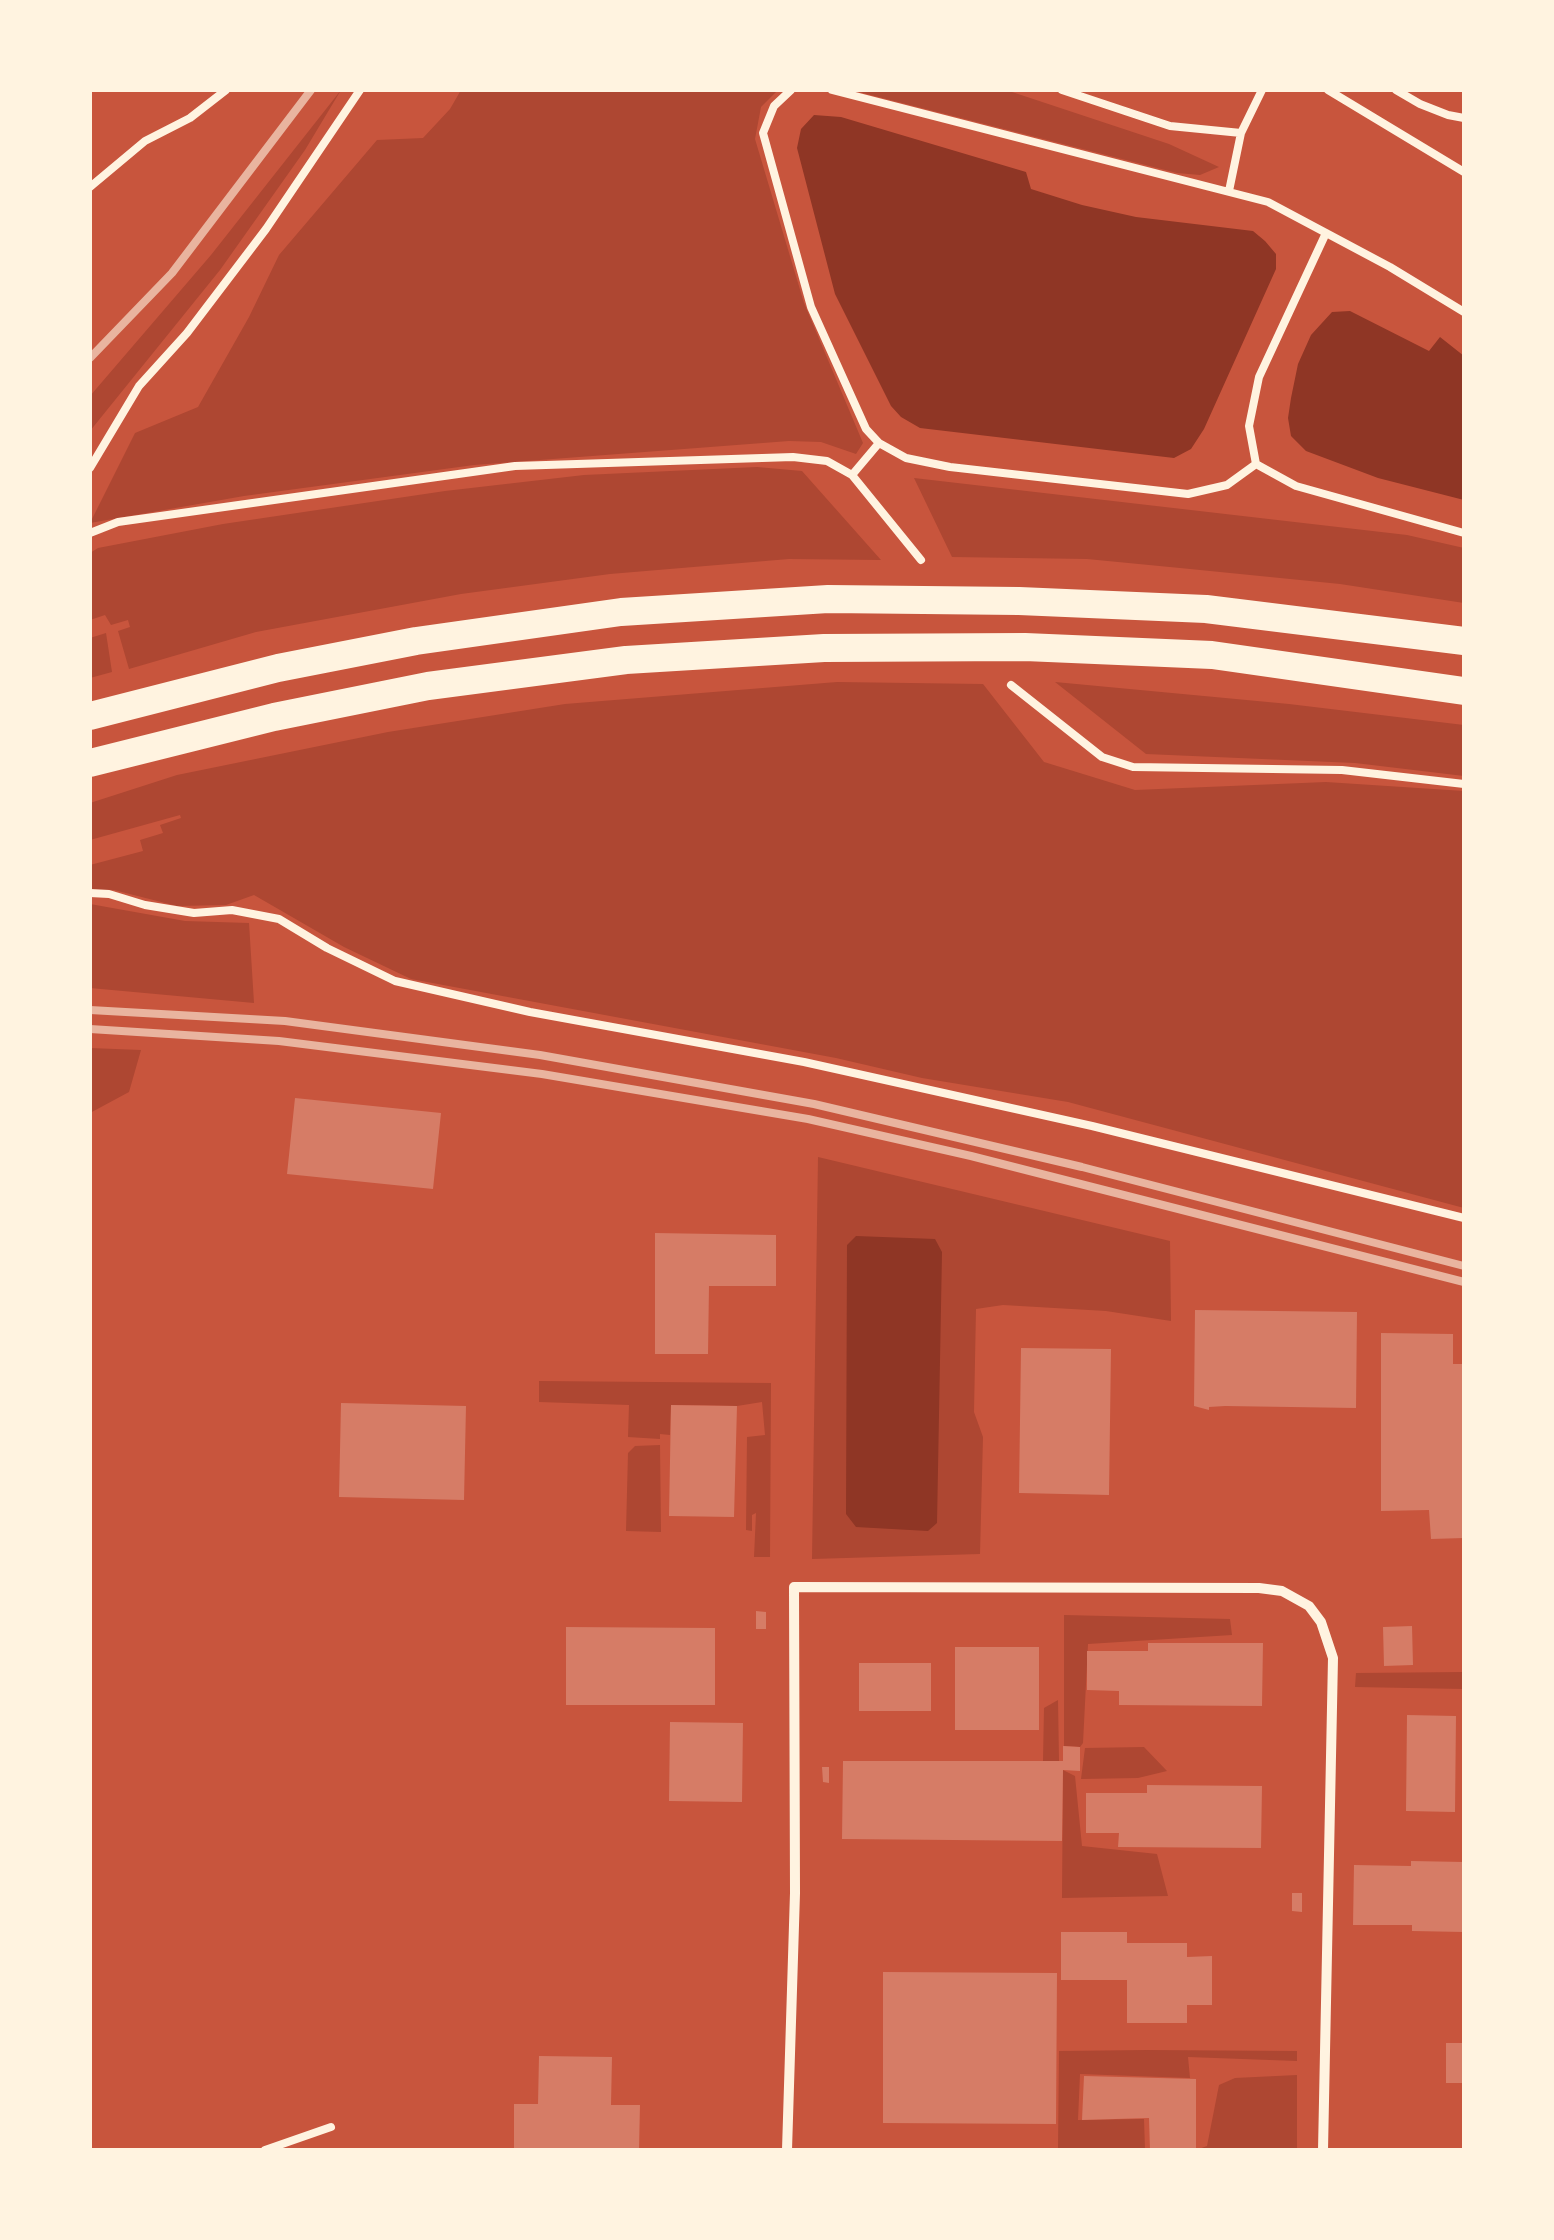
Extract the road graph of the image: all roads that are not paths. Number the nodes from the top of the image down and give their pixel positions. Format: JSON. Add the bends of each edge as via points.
{"nodes":[{"id":1,"x":226,"y":90,"type":"edge"},
{"id":2,"x":360,"y":90,"type":"edge"},
{"id":3,"x":790,"y":90,"type":"edge"},
{"id":4,"x":832,"y":90,"type":"edge"},
{"id":5,"x":1062,"y":90,"type":"edge"},
{"id":6,"x":1262,"y":90,"type":"edge"},
{"id":7,"x":1328,"y":90,"type":"edge"},
{"id":8,"x":1396,"y":90,"type":"edge"},
{"id":9,"x":1464,"y":118,"type":"edge"},
{"id":10,"x":1241,"y":133,"type":"junction"},
{"id":11,"x":1464,"y":172,"type":"edge"},
{"id":12,"x":90,"y":187,"type":"edge"},
{"id":13,"x":1229,"y":192,"type":"junction"},
{"id":14,"x":1326,"y":233,"type":"junction"},
{"id":15,"x":1464,"y":312,"type":"edge"},
{"id":16,"x":880,"y":443,"type":"junction"},
{"id":17,"x":1256,"y":464,"type":"junction"},
{"id":18,"x":90,"y":468,"type":"edge"},
{"id":19,"x":852,"y":475,"type":"junction"},
{"id":20,"x":90,"y":533,"type":"edge"},
{"id":21,"x":1464,"y":533,"type":"edge"},
{"id":22,"x":920,"y":560,"type":"dead end"},
{"id":23,"x":1464,"y":641,"type":"edge"},
{"id":24,"x":1011,"y":685,"type":"dead end"},
{"id":25,"x":1464,"y":690,"type":"edge"},
{"id":26,"x":90,"y":716,"type":"edge"},
{"id":27,"x":90,"y":763,"type":"edge"},
{"id":28,"x":1464,"y":784,"type":"edge"},
{"id":29,"x":90,"y":893,"type":"edge"},
{"id":30,"x":1464,"y":1218,"type":"edge"},
{"id":31,"x":331,"y":2127,"type":"dead end"},
{"id":32,"x":265,"y":2150,"type":"edge"},
{"id":33,"x":787,"y":2150,"type":"edge"},
{"id":34,"x":1323,"y":2150,"type":"edge"}],
"edges":[{"from":1,"to":12,"type":"lane","via":[[145,141]]},
{"from":2,"to":18,"type":"lane","via":[[266,229],[139,386]]},
{"from":3,"to":16,"type":"lane","via":[[762,133],[811,307],[866,429]]},
{"from":4,"to":13,"type":"lane"},
{"from":5,"to":10,"type":"lane","via":[[1170,126]]},
{"from":6,"to":10,"type":"lane"},
{"from":7,"to":11,"type":"lane"},
{"from":8,"to":9,"type":"lane"},
{"from":10,"to":13,"type":"lane"},
{"from":13,"to":14,"type":"lane","via":[[1268,202]]},
{"from":14,"to":15,"type":"lane"},
{"from":14,"to":17,"type":"lane","via":[[1259,377],[1249,426]]},
{"from":16,"to":17,"type":"lane","via":[[906,458],[950,466],[1188,494],[1227,485]]},
{"from":16,"to":19,"type":"lane"},
{"from":17,"to":21,"type":"lane","via":[[1296,486]]},
{"from":19,"to":20,"type":"lane","via":[[827,461],[792,457],[515,466],[118,522]]},
{"from":19,"to":22,"type":"lane"},
{"from":23,"to":26,"type":"highway","via":[[1206,609],[828,598],[621,612],[416,642],[278,668]]},
{"from":24,"to":28,"type":"lane","via":[[1102,758],[1133,767],[1342,770]]},
{"from":25,"to":27,"type":"highway","via":[[1212,655],[824,648],[626,660],[428,686]]},
{"from":29,"to":30,"type":"lane","via":[[194,913],[232,910],[279,919],[394,982],[804,1062]]},
{"from":31,"to":32,"type":"lane"},
{"from":33,"to":34,"type":"street","via":[[794,1587],[813,1587],[1259,1588],[1309,1606],[1333,1658]]}]}
